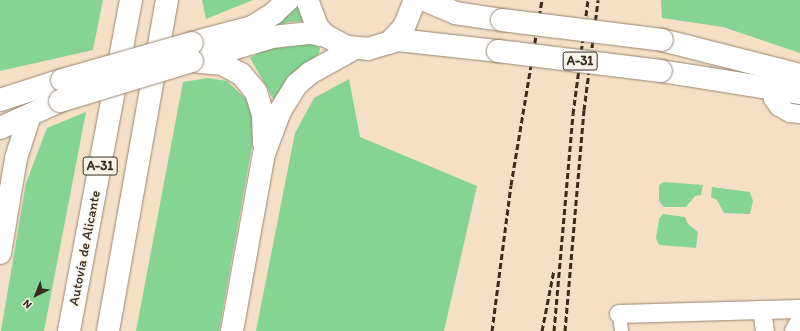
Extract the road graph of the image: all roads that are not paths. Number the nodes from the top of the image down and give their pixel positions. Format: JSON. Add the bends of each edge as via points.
{"nodes":[{"id":1,"x":131,"y":0,"type":"edge"},
{"id":2,"x":167,"y":0,"type":"edge"},
{"id":3,"x":288,"y":0,"type":"edge"},
{"id":4,"x":307,"y":0,"type":"edge"},
{"id":5,"x":415,"y":0,"type":"edge"},
{"id":6,"x":425,"y":0,"type":"edge"},
{"id":7,"x":326,"y":36,"type":"junction"},
{"id":8,"x":389,"y":43,"type":"junction"},
{"id":9,"x":355,"y":48,"type":"junction"},
{"id":10,"x":192,"y":52,"type":"junction"},
{"id":11,"x":800,"y":75,"type":"edge"},
{"id":12,"x":770,"y":89,"type":"junction"},
{"id":13,"x":61,"y":90,"type":"junction"},
{"id":14,"x":800,"y":93,"type":"edge"},
{"id":15,"x":0,"y":100,"type":"edge"},
{"id":16,"x":800,"y":114,"type":"edge"},
{"id":17,"x":30,"y":115,"type":"junction"},
{"id":18,"x":1,"y":127,"type":"edge"},
{"id":19,"x":264,"y":154,"type":"junction"},
{"id":20,"x":10,"y":176,"type":"edge"},
{"id":21,"x":0,"y":253,"type":"edge"},
{"id":22,"x":800,"y":309,"type":"edge"},
{"id":23,"x":762,"y":310,"type":"junction"},
{"id":24,"x":800,"y":320,"type":"edge"},
{"id":25,"x":620,"y":322,"type":"edge"},
{"id":26,"x":69,"y":331,"type":"edge"},
{"id":27,"x":108,"y":331,"type":"edge"},
{"id":28,"x":232,"y":331,"type":"edge"},
{"id":29,"x":765,"y":331,"type":"edge"},
{"id":30,"x":794,"y":331,"type":"edge"}],
"edges":[{"from":1,"to":26,"type":"main road","name":"Autovía de Alicante","number":"A-31"},
{"from":2,"to":27,"type":"main road","number":"A-31"},
{"from":3,"to":10,"type":"main road","via":[[252,27]]},
{"from":4,"to":7,"type":"main road","number":"A-31","via":[[313,20]]},
{"from":5,"to":8,"type":"main road","via":[[404,27]]},
{"from":6,"to":11,"type":"main road","number":"A-31","bridge":true,"via":[[455,13],[662,40]]},
{"from":7,"to":9,"type":"main road","number":"A-31"},
{"from":7,"to":10,"type":"main road","number":"A-31","via":[[311,33],[272,37]]},
{"from":8,"to":9,"type":"main road","number":"A-31","via":[[368,49]]},
{"from":8,"to":12,"type":"main road","number":"A-31","bridge":true,"via":[[407,41],[498,51],[661,71]]},
{"from":9,"to":19,"type":"main road","via":[[326,62],[297,84],[280,112]]},
{"from":10,"to":13,"type":"main road","number":"A-31","bridge":true},
{"from":10,"to":19,"type":"main road","via":[[241,74],[256,92],[263,115]]},
{"from":12,"to":14,"type":"main road"},
{"from":12,"to":16,"type":"street","via":[[779,107],[790,113]]},
{"from":13,"to":15,"type":"main road"},
{"from":13,"to":17,"type":"main road","number":"A-31"},
{"from":17,"to":18,"type":"main road","number":"A-31"},
{"from":17,"to":20,"type":"main road"},
{"from":18,"to":20,"type":"main road","via":[[10,138]]},
{"from":19,"to":28,"type":"main road"},
{"from":20,"to":21,"type":"main road"},
{"from":22,"to":23,"type":"street"},
{"from":23,"to":25,"type":"street"},
{"from":23,"to":29,"type":"street"},
{"from":24,"to":30,"type":"street"}]}
